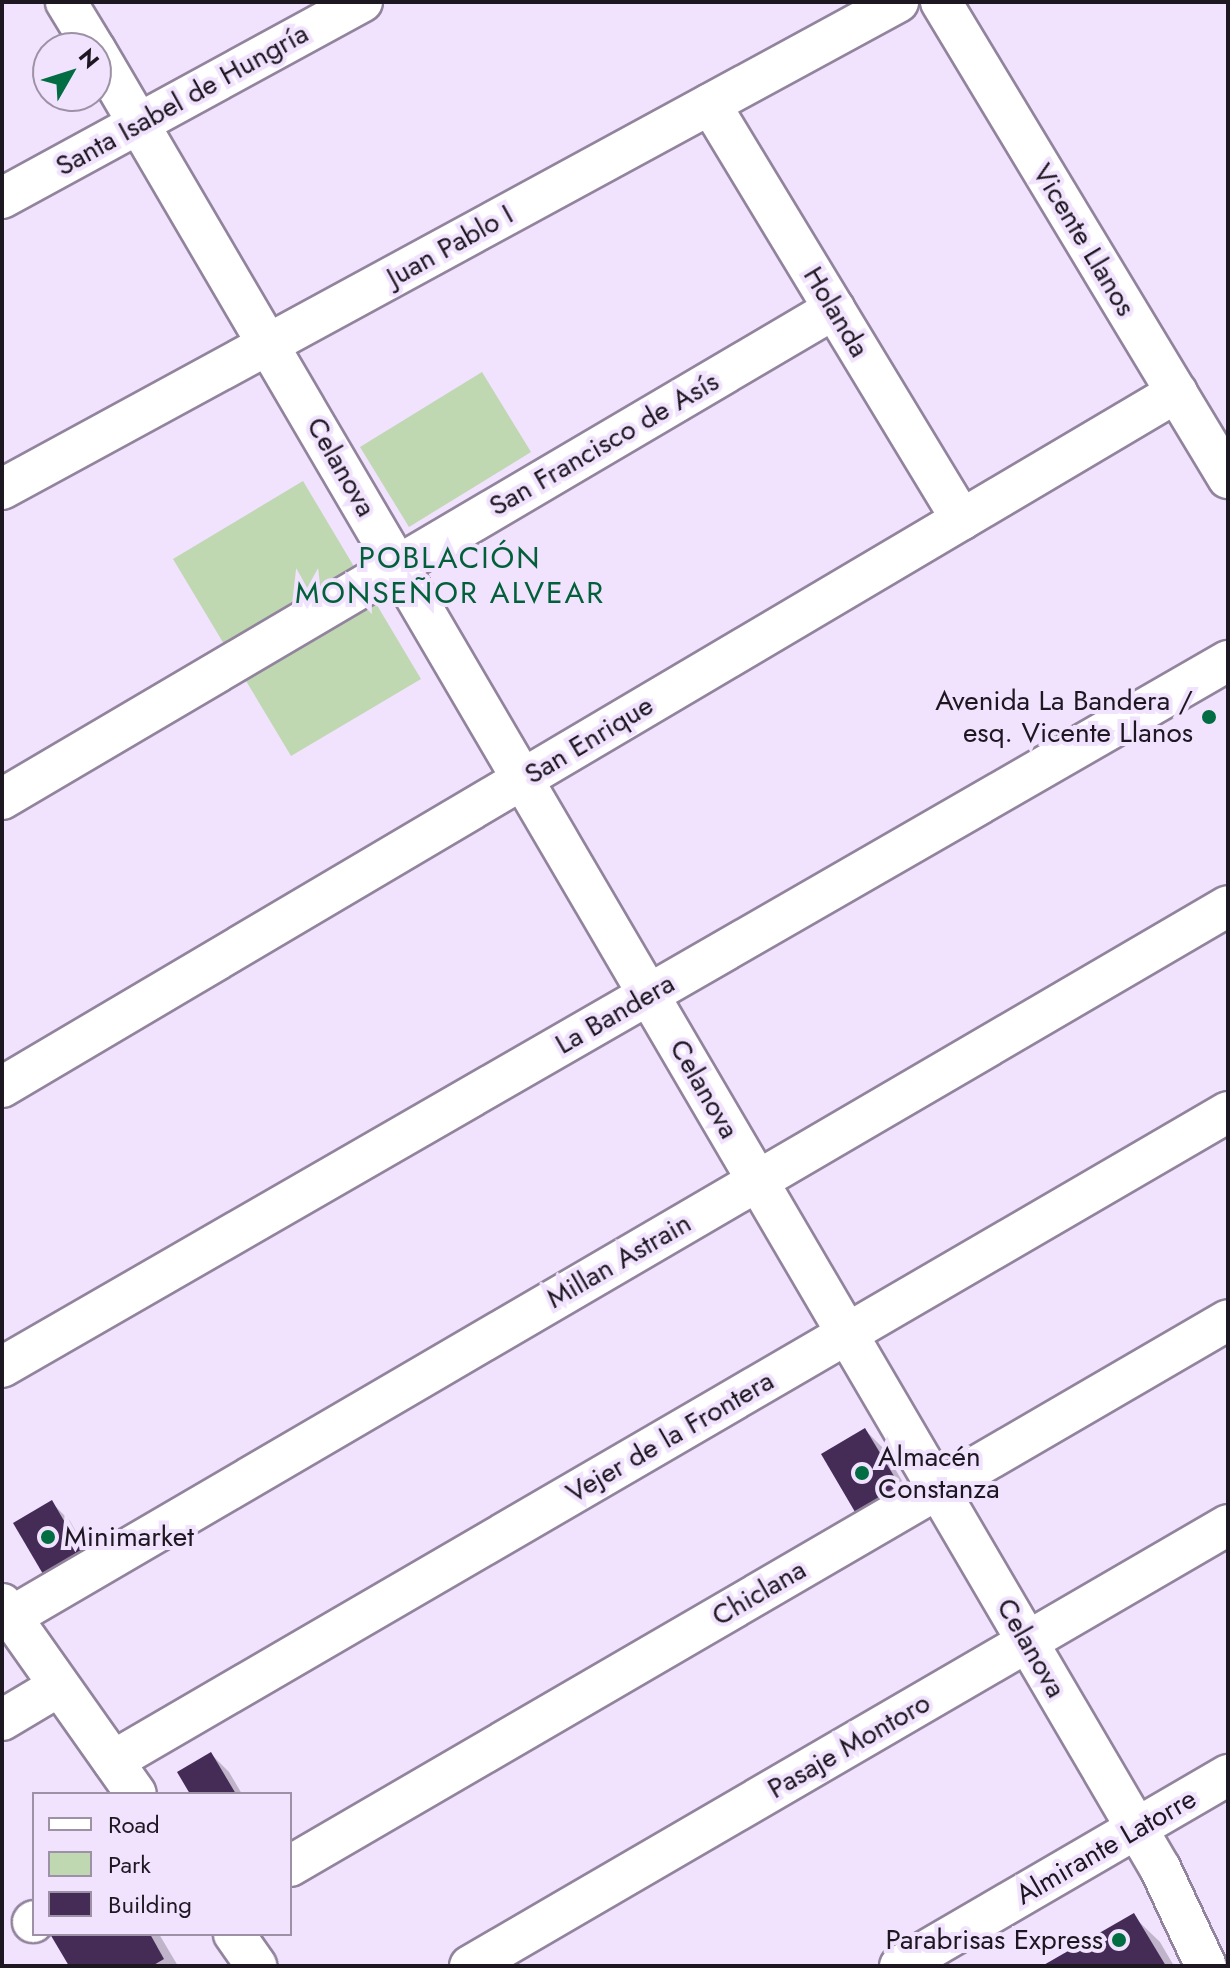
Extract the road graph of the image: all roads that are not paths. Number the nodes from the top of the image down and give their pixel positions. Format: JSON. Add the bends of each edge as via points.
{"nodes":[{"id":1,"x":66,"y":2,"type":"edge"},
{"id":2,"x":898,"y":2,"type":"edge"},
{"id":3,"x":944,"y":3,"type":"edge"},
{"id":4,"x":355,"y":4,"type":"edge"},
{"id":5,"x":84,"y":32,"type":"edge"},
{"id":6,"x":112,"y":78,"type":"edge"},
{"id":7,"x":710,"y":104,"type":"junction"},
{"id":8,"x":139,"y":123,"type":"junction"},
{"id":9,"x":2,"y":198,"type":"edge"},
{"id":10,"x":834,"y":309,"type":"junction"},
{"id":11,"x":269,"y":344,"type":"junction"},
{"id":12,"x":1177,"y":392,"type":"junction"},
{"id":13,"x":1228,"y":478,"type":"edge"},
{"id":14,"x":2,"y":489,"type":"edge"},
{"id":15,"x":962,"y":520,"type":"junction"},
{"id":16,"x":398,"y":566,"type":"junction"},
{"id":17,"x":1228,"y":661,"type":"edge"},
{"id":18,"x":523,"y":779,"type":"junction"},
{"id":19,"x":2,"y":799,"type":"edge"},
{"id":20,"x":1228,"y":906,"type":"edge"},
{"id":21,"x":649,"y":995,"type":"junction"},
{"id":22,"x":2,"y":1087,"type":"edge"},
{"id":23,"x":1228,"y":1112,"type":"edge"},
{"id":24,"x":758,"y":1181,"type":"junction"},
{"id":25,"x":1228,"y":1320,"type":"edge"},
{"id":26,"x":847,"y":1334,"type":"junction"},
{"id":27,"x":2,"y":1367,"type":"edge"},
{"id":28,"x":938,"y":1489,"type":"junction"},
{"id":29,"x":1228,"y":1525,"type":"edge"},
{"id":30,"x":6,"y":1611,"type":"edge"},
{"id":31,"x":1028,"y":1642,"type":"junction"},
{"id":32,"x":59,"y":1686,"type":"junction"},
{"id":33,"x":2,"y":1720,"type":"edge"},
{"id":34,"x":113,"y":1761,"type":"junction"},
{"id":35,"x":1228,"y":1775,"type":"edge"},
{"id":36,"x":135,"y":1792,"type":"edge"},
{"id":37,"x":1136,"y":1829,"type":"junction"},
{"id":38,"x":292,"y":1865,"type":"edge"},
{"id":39,"x":235,"y":1936,"type":"edge"},
{"id":40,"x":256,"y":1966,"type":"edge"},
{"id":41,"x":470,"y":1966,"type":"edge"},
{"id":42,"x":900,"y":1966,"type":"edge"},
{"id":43,"x":1206,"y":1966,"type":"edge"}],
"edges":[{"from":1,"to":5,"type":"street","name":"Celanova"},
{"from":2,"to":7,"type":"street","name":"Juan Pablo I"},
{"from":3,"to":12,"type":"street","name":"Vicente Llanos"},
{"from":4,"to":8,"type":"street","name":"Santa Isabel de Hungría"},
{"from":6,"to":8,"type":"street","name":"Celanova"},
{"from":7,"to":10,"type":"street","name":"Holanda"},
{"from":7,"to":11,"type":"street","name":"Juan Pablo I"},
{"from":8,"to":9,"type":"street","name":"Santa Isabel de Hungría"},
{"from":8,"to":11,"type":"street","name":"Celanova"},
{"from":10,"to":15,"type":"street","name":"Holanda"},
{"from":10,"to":16,"type":"street","name":"San Francisco de Asís"},
{"from":11,"to":14,"type":"street","name":"Juan Pablo I"},
{"from":11,"to":16,"type":"street","name":"Celanova"},
{"from":12,"to":13,"type":"street","name":"Vicente Llanos"},
{"from":12,"to":15,"type":"street","name":"San Enrique"},
{"from":15,"to":18,"type":"street","name":"San Enrique"},
{"from":16,"to":18,"type":"street","name":"Celanova"},
{"from":16,"to":19,"type":"street","name":"San Francisco de Asís"},
{"from":17,"to":21,"type":"street","name":"La Bandera"},
{"from":18,"to":21,"type":"street","name":"Celanova"},
{"from":18,"to":22,"type":"street","name":"San Enrique"},
{"from":20,"to":24,"type":"street","name":"Millan Astrain"},
{"from":21,"to":24,"type":"street","name":"Celanova"},
{"from":21,"to":27,"type":"street","name":"La Bandera"},
{"from":23,"to":26,"type":"street","name":"Vejer de la Frontera"},
{"from":24,"to":26,"type":"street","name":"Celanova"},
{"from":24,"to":30,"type":"street","name":"Millan Astrain"},
{"from":25,"to":28,"type":"street","name":"Chiclana"},
{"from":26,"to":28,"type":"street","name":"Celanova"},
{"from":26,"to":34,"type":"street","name":"Vejer de la Frontera"},
{"from":28,"to":31,"type":"street","name":"Celanova"},
{"from":28,"to":38,"type":"street","name":"Chiclana"},
{"from":29,"to":31,"type":"street","name":"Pasaje Montoro"},
{"from":30,"to":32,"type":"street"},
{"from":31,"to":37,"type":"street","name":"Celanova"},
{"from":31,"to":41,"type":"street","name":"Pasaje Montoro"},
{"from":32,"to":33,"type":"street"},
{"from":32,"to":34,"type":"street"},
{"from":34,"to":36,"type":"street"},
{"from":35,"to":37,"type":"street","name":"Almirante Latorre"},
{"from":37,"to":42,"type":"street","name":"Almirante Latorre"},
{"from":37,"to":43,"type":"street","name":"Celanova"},
{"from":39,"to":40,"type":"street"}]}
